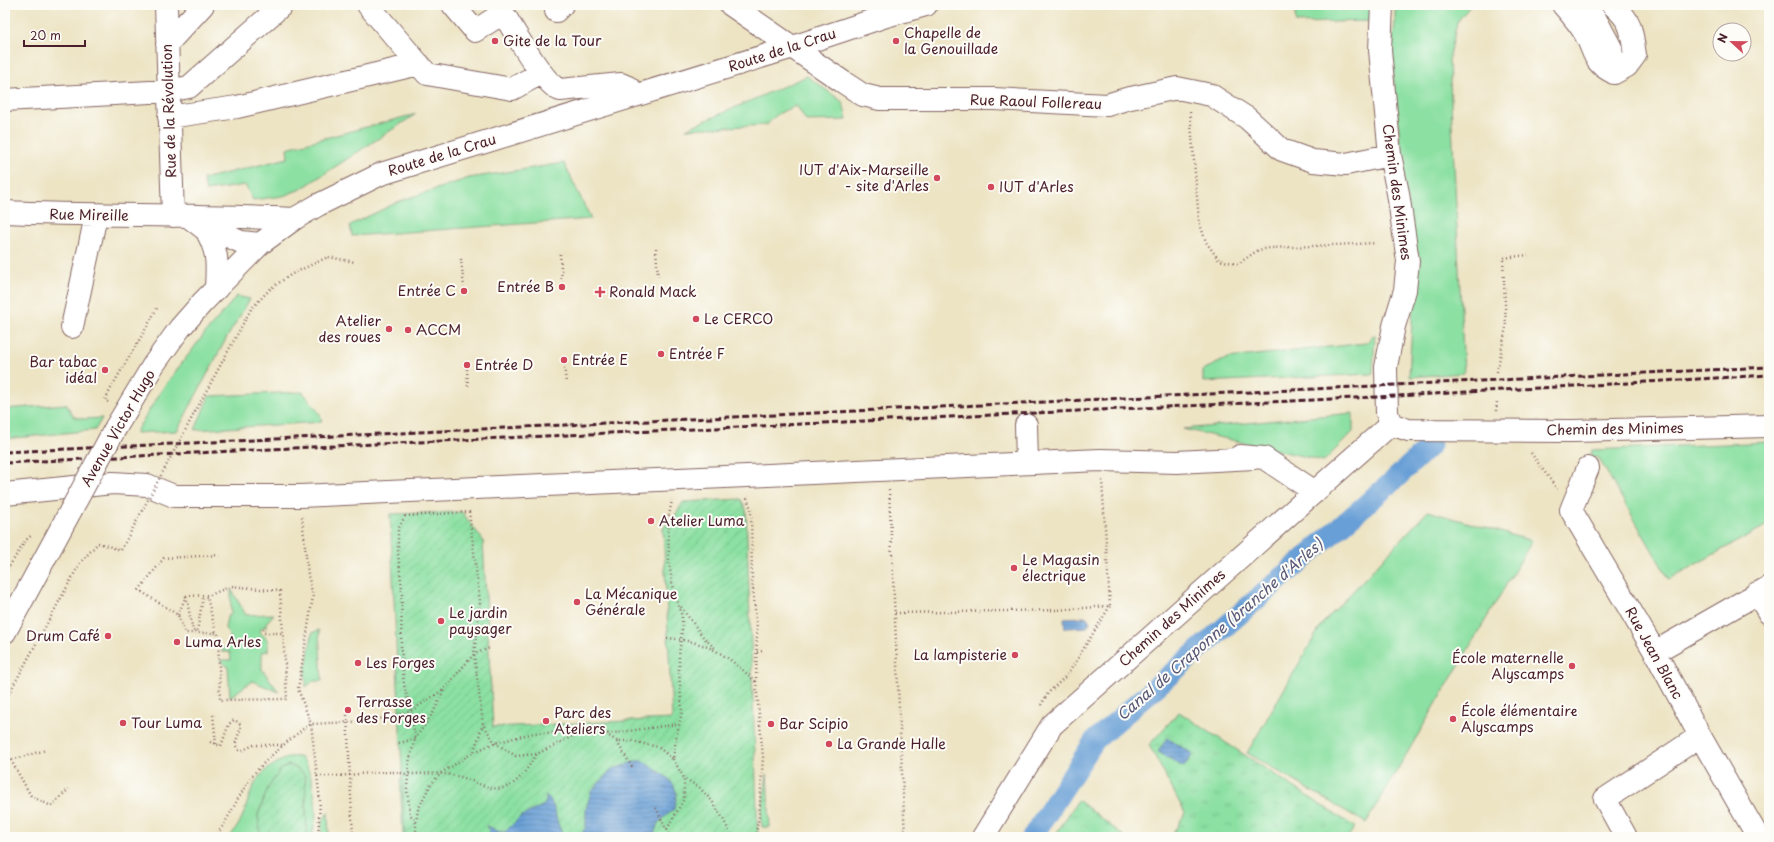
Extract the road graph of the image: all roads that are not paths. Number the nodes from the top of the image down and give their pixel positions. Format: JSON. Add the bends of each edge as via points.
{"nodes":[{"id":1,"x":166,"y":5,"type":"edge"},
{"id":2,"x":204,"y":5,"type":"edge"},
{"id":3,"x":282,"y":5,"type":"edge"},
{"id":4,"x":368,"y":5,"type":"edge"},
{"id":5,"x":453,"y":5,"type":"edge"},
{"id":6,"x":731,"y":5,"type":"edge"},
{"id":7,"x":926,"y":5,"type":"edge"},
{"id":8,"x":1382,"y":5,"type":"edge"},
{"id":9,"x":1563,"y":5,"type":"edge"},
{"id":10,"x":1583,"y":5,"type":"edge"},
{"id":11,"x":1613,"y":5,"type":"edge"},
{"id":12,"x":882,"y":11,"type":"edge"},
{"id":13,"x":167,"y":44,"type":"junction"},
{"id":14,"x":792,"y":47,"type":"junction"},
{"id":15,"x":423,"y":69,"type":"junction"},
{"id":16,"x":541,"y":73,"type":"junction"},
{"id":17,"x":1614,"y":73,"type":"junction"},
{"id":18,"x":168,"y":91,"type":"junction"},
{"id":19,"x":638,"y":95,"type":"junction"},
{"id":20,"x":5,"y":100,"type":"edge"},
{"id":21,"x":169,"y":117,"type":"junction"},
{"id":22,"x":1390,"y":155,"type":"junction"},
{"id":23,"x":5,"y":212,"type":"edge"},
{"id":24,"x":96,"y":216,"type":"junction"},
{"id":25,"x":181,"y":217,"type":"junction"},
{"id":26,"x":294,"y":219,"type":"junction"},
{"id":27,"x":206,"y":230,"type":"junction"},
{"id":28,"x":260,"y":244,"type":"junction"},
{"id":29,"x":216,"y":289,"type":"junction"},
{"id":30,"x":72,"y":327,"type":"dead end"},
{"id":31,"x":1026,"y":425,"type":"dead end"},
{"id":32,"x":1769,"y":426,"type":"edge"},
{"id":33,"x":1399,"y":427,"type":"junction"},
{"id":34,"x":1027,"y":463,"type":"junction"},
{"id":35,"x":1588,"y":468,"type":"dead end"},
{"id":36,"x":1315,"y":492,"type":"junction"},
{"id":37,"x":9,"y":496,"type":"edge"},
{"id":38,"x":1763,"y":590,"type":"edge"},
{"id":39,"x":1769,"y":613,"type":"edge"},
{"id":40,"x":5,"y":632,"type":"edge"},
{"id":41,"x":1655,"y":652,"type":"junction"},
{"id":42,"x":1700,"y":736,"type":"junction"},
{"id":43,"x":983,"y":837,"type":"edge"},
{"id":44,"x":1626,"y":837,"type":"edge"},
{"id":45,"x":1758,"y":837,"type":"edge"}],
"edges":[{"from":1,"to":13,"type":"street","name":"Rue de la Révolution"},
{"from":2,"to":13,"type":"street"},
{"from":3,"to":18,"type":"street","via":[[189,87]]},
{"from":4,"to":15,"type":"street"},
{"from":5,"to":16,"type":"street","via":[[475,31],[503,13]]},
{"from":6,"to":14,"type":"street","name":"Rue Raoul Follereau"},
{"from":7,"to":12,"type":"street","name":"Route de la Crau"},
{"from":8,"to":22,"type":"street","name":"Chemin des Minimes","via":[[1380,50]]},
{"from":9,"to":17,"type":"street","via":[[1585,32],[1596,61]]},
{"from":10,"to":17,"type":"street","via":[[1596,20],[1611,48]]},
{"from":11,"to":17,"type":"street","via":[[1625,16],[1630,26],[1635,55],[1627,66]]},
{"from":12,"to":14,"type":"street","name":"Route de la Crau"},
{"from":13,"to":18,"type":"street","name":"Rue de la Révolution"},
{"from":14,"to":19,"type":"street","name":"Route de la Crau"},
{"from":14,"to":22,"type":"street","name":"Rue Raoul Follereau","via":[[863,95],[880,99],[994,100],[1107,105],[1126,98],[1177,88],[1211,95],[1247,118],[1282,150],[1313,161],[1346,164]]},
{"from":15,"to":16,"type":"street","via":[[512,88]]},
{"from":15,"to":21,"type":"street","via":[[237,107]]},
{"from":16,"to":19,"type":"street","via":[[554,88],[560,90],[621,84]]},
{"from":18,"to":20,"type":"street"},
{"from":18,"to":21,"type":"street","name":"Rue de la Révolution"},
{"from":19,"to":26,"type":"street","name":"Route de la Crau","via":[[381,174]]},
{"from":21,"to":25,"type":"street","name":"Rue de la Révolution"},
{"from":22,"to":33,"type":"street","name":"Chemin des Minimes","via":[[1408,261],[1405,290],[1394,326],[1386,367],[1387,413]]},
{"from":23,"to":24,"type":"street","name":"Rue Mireille"},
{"from":24,"to":25,"type":"street","name":"Rue Mireille"},
{"from":24,"to":30,"type":"street"},
{"from":25,"to":26,"type":"street","name":"Rue Mireille"},
{"from":25,"to":27,"type":"street"},
{"from":26,"to":28,"type":"street","name":"Route de la Crau"},
{"from":27,"to":28,"type":"street","via":[[241,242]]},
{"from":27,"to":29,"type":"street","via":[[217,258]]},
{"from":28,"to":29,"type":"street","name":"Avenue Victor Hugo"},
{"from":29,"to":40,"type":"street","name":"Avenue Victor Hugo","bridge":true,"via":[[180,328],[116,427]]},
{"from":31,"to":34,"type":"street"},
{"from":32,"to":33,"type":"street","name":"Chemin des Minimes","via":[[1573,431]]},
{"from":33,"to":36,"type":"street","name":"Chemin des Minimes"},
{"from":34,"to":36,"type":"street","via":[[1102,460],[1177,448],[1264,458]]},
{"from":34,"to":37,"type":"street","via":[[300,496],[174,496],[147,485],[112,483]]},
{"from":35,"to":41,"type":"street","name":"Rue Jean Blanc","via":[[1571,510]]},
{"from":36,"to":43,"type":"street","name":"Chemin des Minimes","via":[[1052,725]]},
{"from":38,"to":39,"type":"street"},
{"from":38,"to":41,"type":"street"},
{"from":41,"to":42,"type":"street","name":"Rue Jean Blanc"},
{"from":42,"to":44,"type":"street","via":[[1605,798]]},
{"from":42,"to":45,"type":"street","name":"Rue Jean Blanc"}]}
